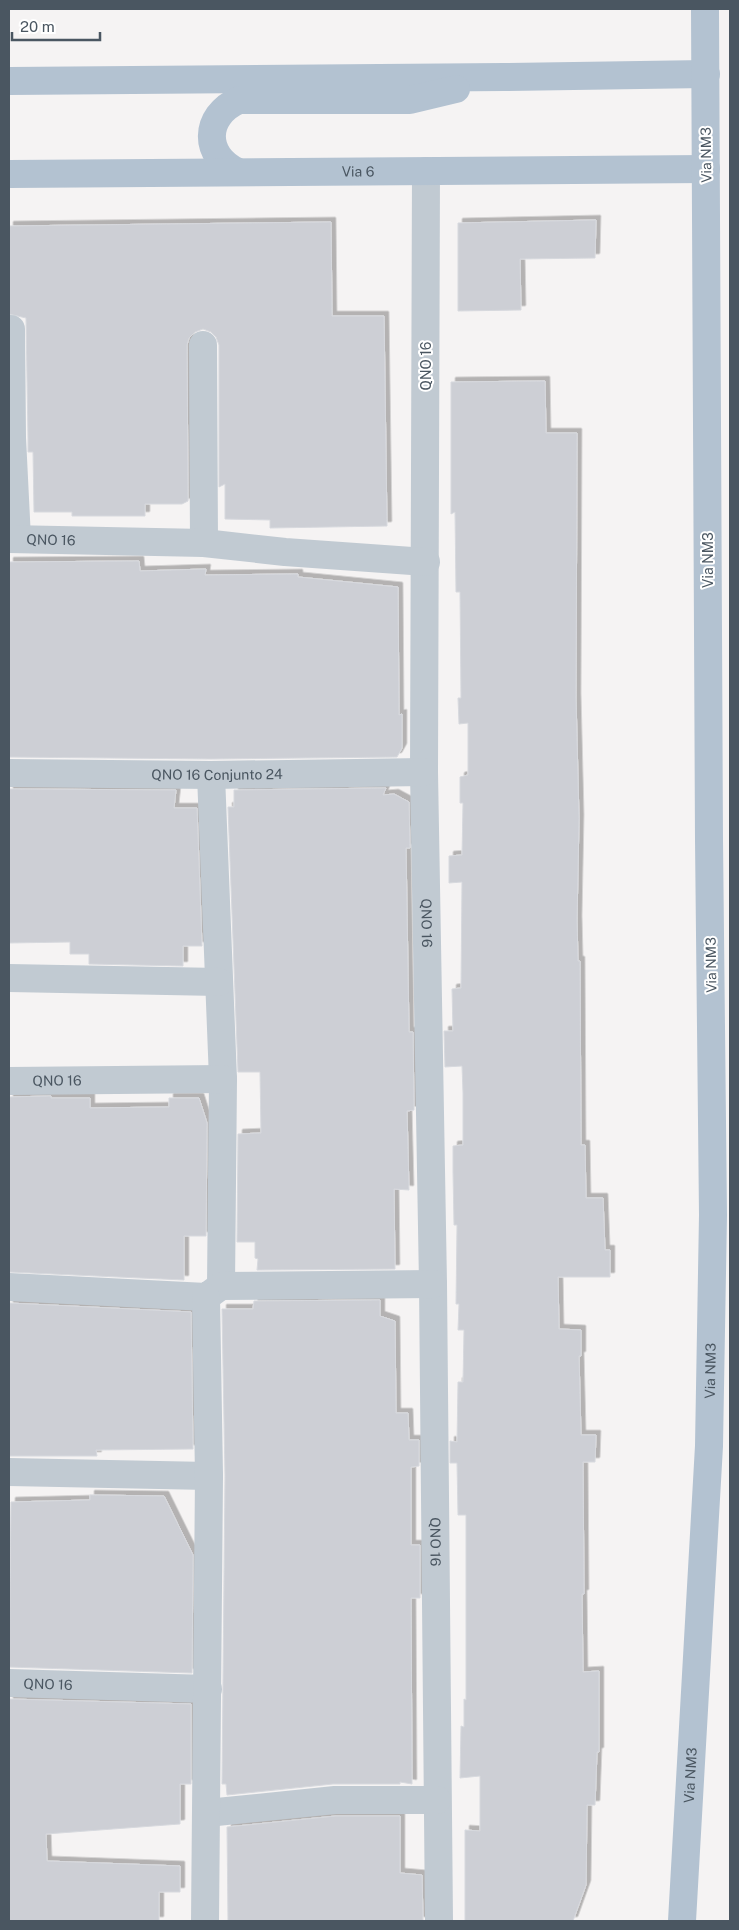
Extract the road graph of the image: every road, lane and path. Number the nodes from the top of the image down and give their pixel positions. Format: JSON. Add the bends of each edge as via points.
{"nodes":[{"id":1,"x":705,"y":9,"type":"edge"},
{"id":2,"x":706,"y":74,"type":"junction"},
{"id":3,"x":504,"y":77,"type":"junction"},
{"id":4,"x":9,"y":81,"type":"edge"},
{"id":5,"x":706,"y":170,"type":"junction"},
{"id":6,"x":426,"y":171,"type":"junction"},
{"id":7,"x":238,"y":172,"type":"junction"},
{"id":8,"x":9,"y":174,"type":"edge"},
{"id":9,"x":11,"y":329,"type":"dead end"},
{"id":10,"x":203,"y":346,"type":"dead end"},
{"id":11,"x":13,"y":539,"type":"edge"},
{"id":12,"x":204,"y":542,"type":"junction"},
{"id":13,"x":426,"y":562,"type":"junction"},
{"id":14,"x":424,"y":772,"type":"junction"},
{"id":15,"x":9,"y":773,"type":"edge"},
{"id":16,"x":212,"y":775,"type":"junction"},
{"id":17,"x":709,"y":840,"type":"junction"},
{"id":18,"x":730,"y":944,"type":"edge"},
{"id":19,"x":9,"y":978,"type":"edge"},
{"id":20,"x":219,"y":982,"type":"junction"},
{"id":21,"x":223,"y":1079,"type":"junction"},
{"id":22,"x":9,"y":1081,"type":"edge"},
{"id":23,"x":730,"y":1184,"type":"edge"},
{"id":24,"x":713,"y":1215,"type":"junction"},
{"id":25,"x":433,"y":1284,"type":"junction"},
{"id":26,"x":9,"y":1287,"type":"edge"},
{"id":27,"x":214,"y":1292,"type":"junction"},
{"id":28,"x":9,"y":1472,"type":"edge"},
{"id":29,"x":208,"y":1476,"type":"junction"},
{"id":30,"x":9,"y":1683,"type":"edge"},
{"id":31,"x":208,"y":1689,"type":"junction"},
{"id":32,"x":437,"y":1800,"type":"junction"},
{"id":33,"x":207,"y":1813,"type":"junction"},
{"id":34,"x":205,"y":1921,"type":"edge"},
{"id":35,"x":439,"y":1921,"type":"edge"},
{"id":36,"x":682,"y":1921,"type":"edge"}],
"edges":[{"from":1,"to":2,"type":"main road","name":"Via NM3"},
{"from":2,"to":3,"type":"main road"},
{"from":2,"to":5,"type":"main road","name":"Via NM3"},
{"from":3,"to":4,"type":"main road"},
{"from":3,"to":7,"type":"main road","via":[[410,100],[239,100],[221,111],[212,140],[220,160]]},
{"from":5,"to":6,"type":"main road","name":"Via 6"},
{"from":5,"to":17,"type":"main road","name":"Via NM3"},
{"from":6,"to":7,"type":"main road","name":"Via 6"},
{"from":6,"to":13,"type":"street","name":"QNO 16"},
{"from":7,"to":8,"type":"main road","name":"Via 6"},
{"from":9,"to":11,"type":"street","name":"QNO 16"},
{"from":10,"to":12,"type":"street"},
{"from":11,"to":12,"type":"street","name":"QNO 16"},
{"from":12,"to":13,"type":"street","name":"QNO 16","via":[[285,552]]},
{"from":13,"to":14,"type":"street","name":"QNO 16"},
{"from":14,"to":16,"type":"street","name":"QNO 16 Conjunto 24"},
{"from":14,"to":25,"type":"street","name":"QNO 16"},
{"from":15,"to":16,"type":"street","name":"QNO 16 Conjunto 24"},
{"from":16,"to":20,"type":"street"},
{"from":17,"to":18,"type":"main road"},
{"from":17,"to":24,"type":"main road","name":"Via NM3"},
{"from":19,"to":20,"type":"street"},
{"from":20,"to":21,"type":"street"},
{"from":21,"to":22,"type":"street","name":"QNO 16"},
{"from":21,"to":27,"type":"street"},
{"from":23,"to":24,"type":"main road","via":[[720,1193]]},
{"from":24,"to":36,"type":"main road","name":"Via NM3","via":[[709,1446]]},
{"from":25,"to":27,"type":"street"},
{"from":25,"to":32,"type":"street","name":"QNO 16"},
{"from":26,"to":27,"type":"street"},
{"from":27,"to":29,"type":"street"},
{"from":28,"to":29,"type":"street"},
{"from":29,"to":31,"type":"street"},
{"from":30,"to":31,"type":"street","name":"QNO 16"},
{"from":31,"to":33,"type":"street"},
{"from":32,"to":33,"type":"street","via":[[335,1800]]},
{"from":32,"to":35,"type":"street","name":"QNO 16"},
{"from":33,"to":34,"type":"street"}]}
